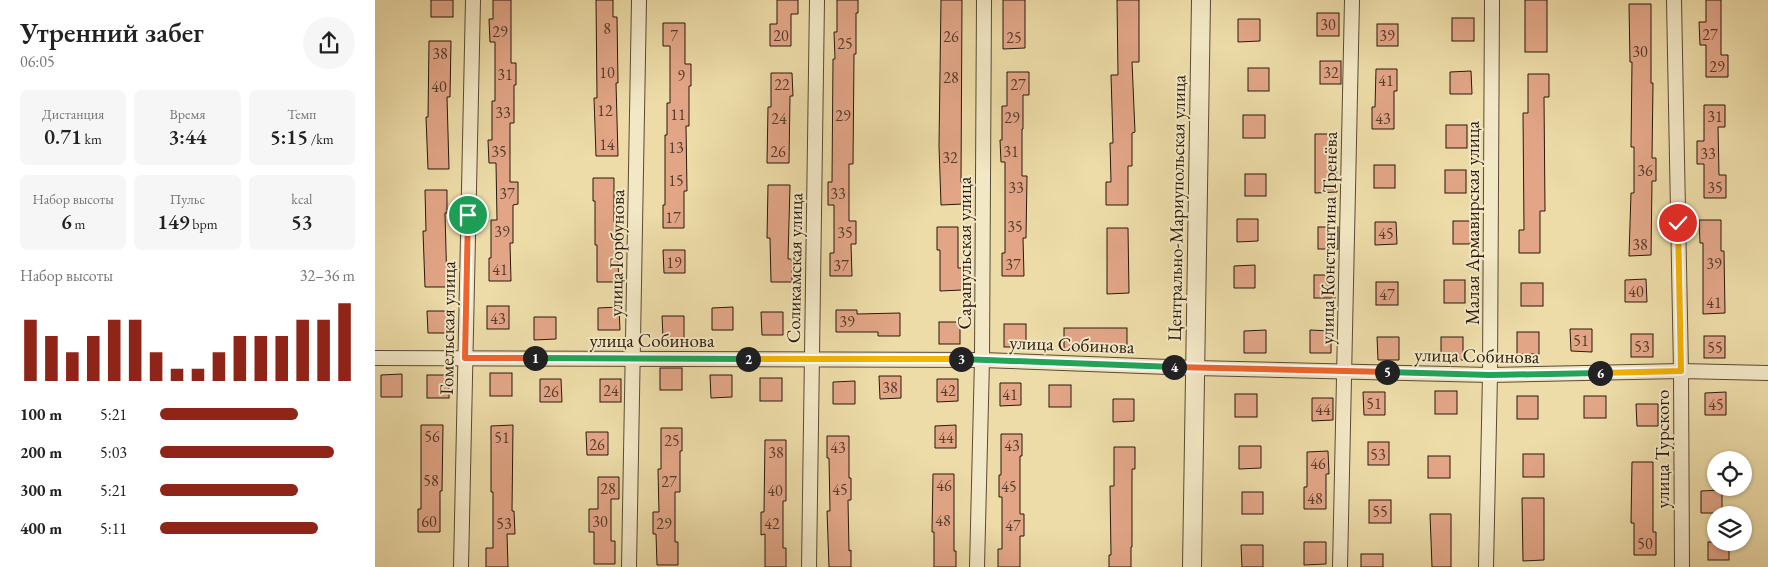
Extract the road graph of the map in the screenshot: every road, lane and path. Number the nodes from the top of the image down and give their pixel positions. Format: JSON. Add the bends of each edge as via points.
{"nodes":[{"id":1,"x":473,"y":0,"type":"edge"},
{"id":2,"x":639,"y":0,"type":"edge"},
{"id":3,"x":817,"y":0,"type":"edge"},
{"id":4,"x":984,"y":0,"type":"edge"},
{"id":5,"x":1201,"y":0,"type":"edge"},
{"id":6,"x":1352,"y":0,"type":"edge"},
{"id":7,"x":1492,"y":0,"type":"edge"},
{"id":8,"x":1674,"y":0,"type":"edge"},
{"id":9,"x":375,"y":358,"type":"edge"},
{"id":10,"x":465,"y":358,"type":"junction"},
{"id":11,"x":633,"y":359,"type":"junction"},
{"id":12,"x":812,"y":359,"type":"junction"},
{"id":13,"x":982,"y":360,"type":"junction"},
{"id":14,"x":1195,"y":368,"type":"junction"},
{"id":15,"x":1343,"y":371,"type":"junction"},
{"id":16,"x":1681,"y":371,"type":"junction"},
{"id":17,"x":1768,"y":373,"type":"edge"},
{"id":18,"x":1490,"y":375,"type":"junction"},
{"id":19,"x":461,"y":567,"type":"edge"},
{"id":20,"x":629,"y":567,"type":"edge"},
{"id":21,"x":809,"y":567,"type":"edge"},
{"id":22,"x":977,"y":567,"type":"edge"},
{"id":23,"x":1192,"y":567,"type":"edge"},
{"id":24,"x":1340,"y":567,"type":"edge"},
{"id":25,"x":1486,"y":567,"type":"edge"},
{"id":26,"x":1681,"y":567,"type":"edge"}],
"edges":[{"from":1,"to":10,"type":"street","name":"Гомельская улица"},
{"from":2,"to":11,"type":"street","name":"улица Горбунова"},
{"from":3,"to":12,"type":"street","name":"Соликамская улица"},
{"from":4,"to":13,"type":"street","name":"Сарапульская улица"},
{"from":5,"to":14,"type":"street","name":"Центрально-Мариупольская улица"},
{"from":6,"to":15,"type":"street","name":"улица Константина Тренёва"},
{"from":7,"to":18,"type":"street","name":"Малая Армавирская улица"},
{"from":8,"to":16,"type":"street","name":"улица Турского"},
{"from":9,"to":10,"type":"street","name":"улица Собинова"},
{"from":10,"to":11,"type":"street","name":"улица Собинова"},
{"from":10,"to":19,"type":"street","name":"Гомельская улица"},
{"from":11,"to":12,"type":"street","name":"улица Собинова"},
{"from":11,"to":20,"type":"street","name":"улица Горбунова"},
{"from":12,"to":13,"type":"street","name":"улица Собинова"},
{"from":12,"to":21,"type":"street","name":"Соликамская улица"},
{"from":13,"to":14,"type":"street","name":"улица Собинова"},
{"from":13,"to":22,"type":"street","name":"Сарапульская улица"},
{"from":14,"to":15,"type":"street","name":"улица Собинова"},
{"from":14,"to":23,"type":"street","name":"Центрально-Мариупольская улица"},
{"from":15,"to":18,"type":"street","name":"улица Собинова"},
{"from":15,"to":24,"type":"street","name":"улица Константина Тренёва"},
{"from":16,"to":17,"type":"street","name":"улица Собинова"},
{"from":16,"to":18,"type":"street","name":"улица Собинова"},
{"from":16,"to":26,"type":"street","name":"улица Турского"},
{"from":18,"to":25,"type":"street","name":"Малая Армавирская улица"}]}
